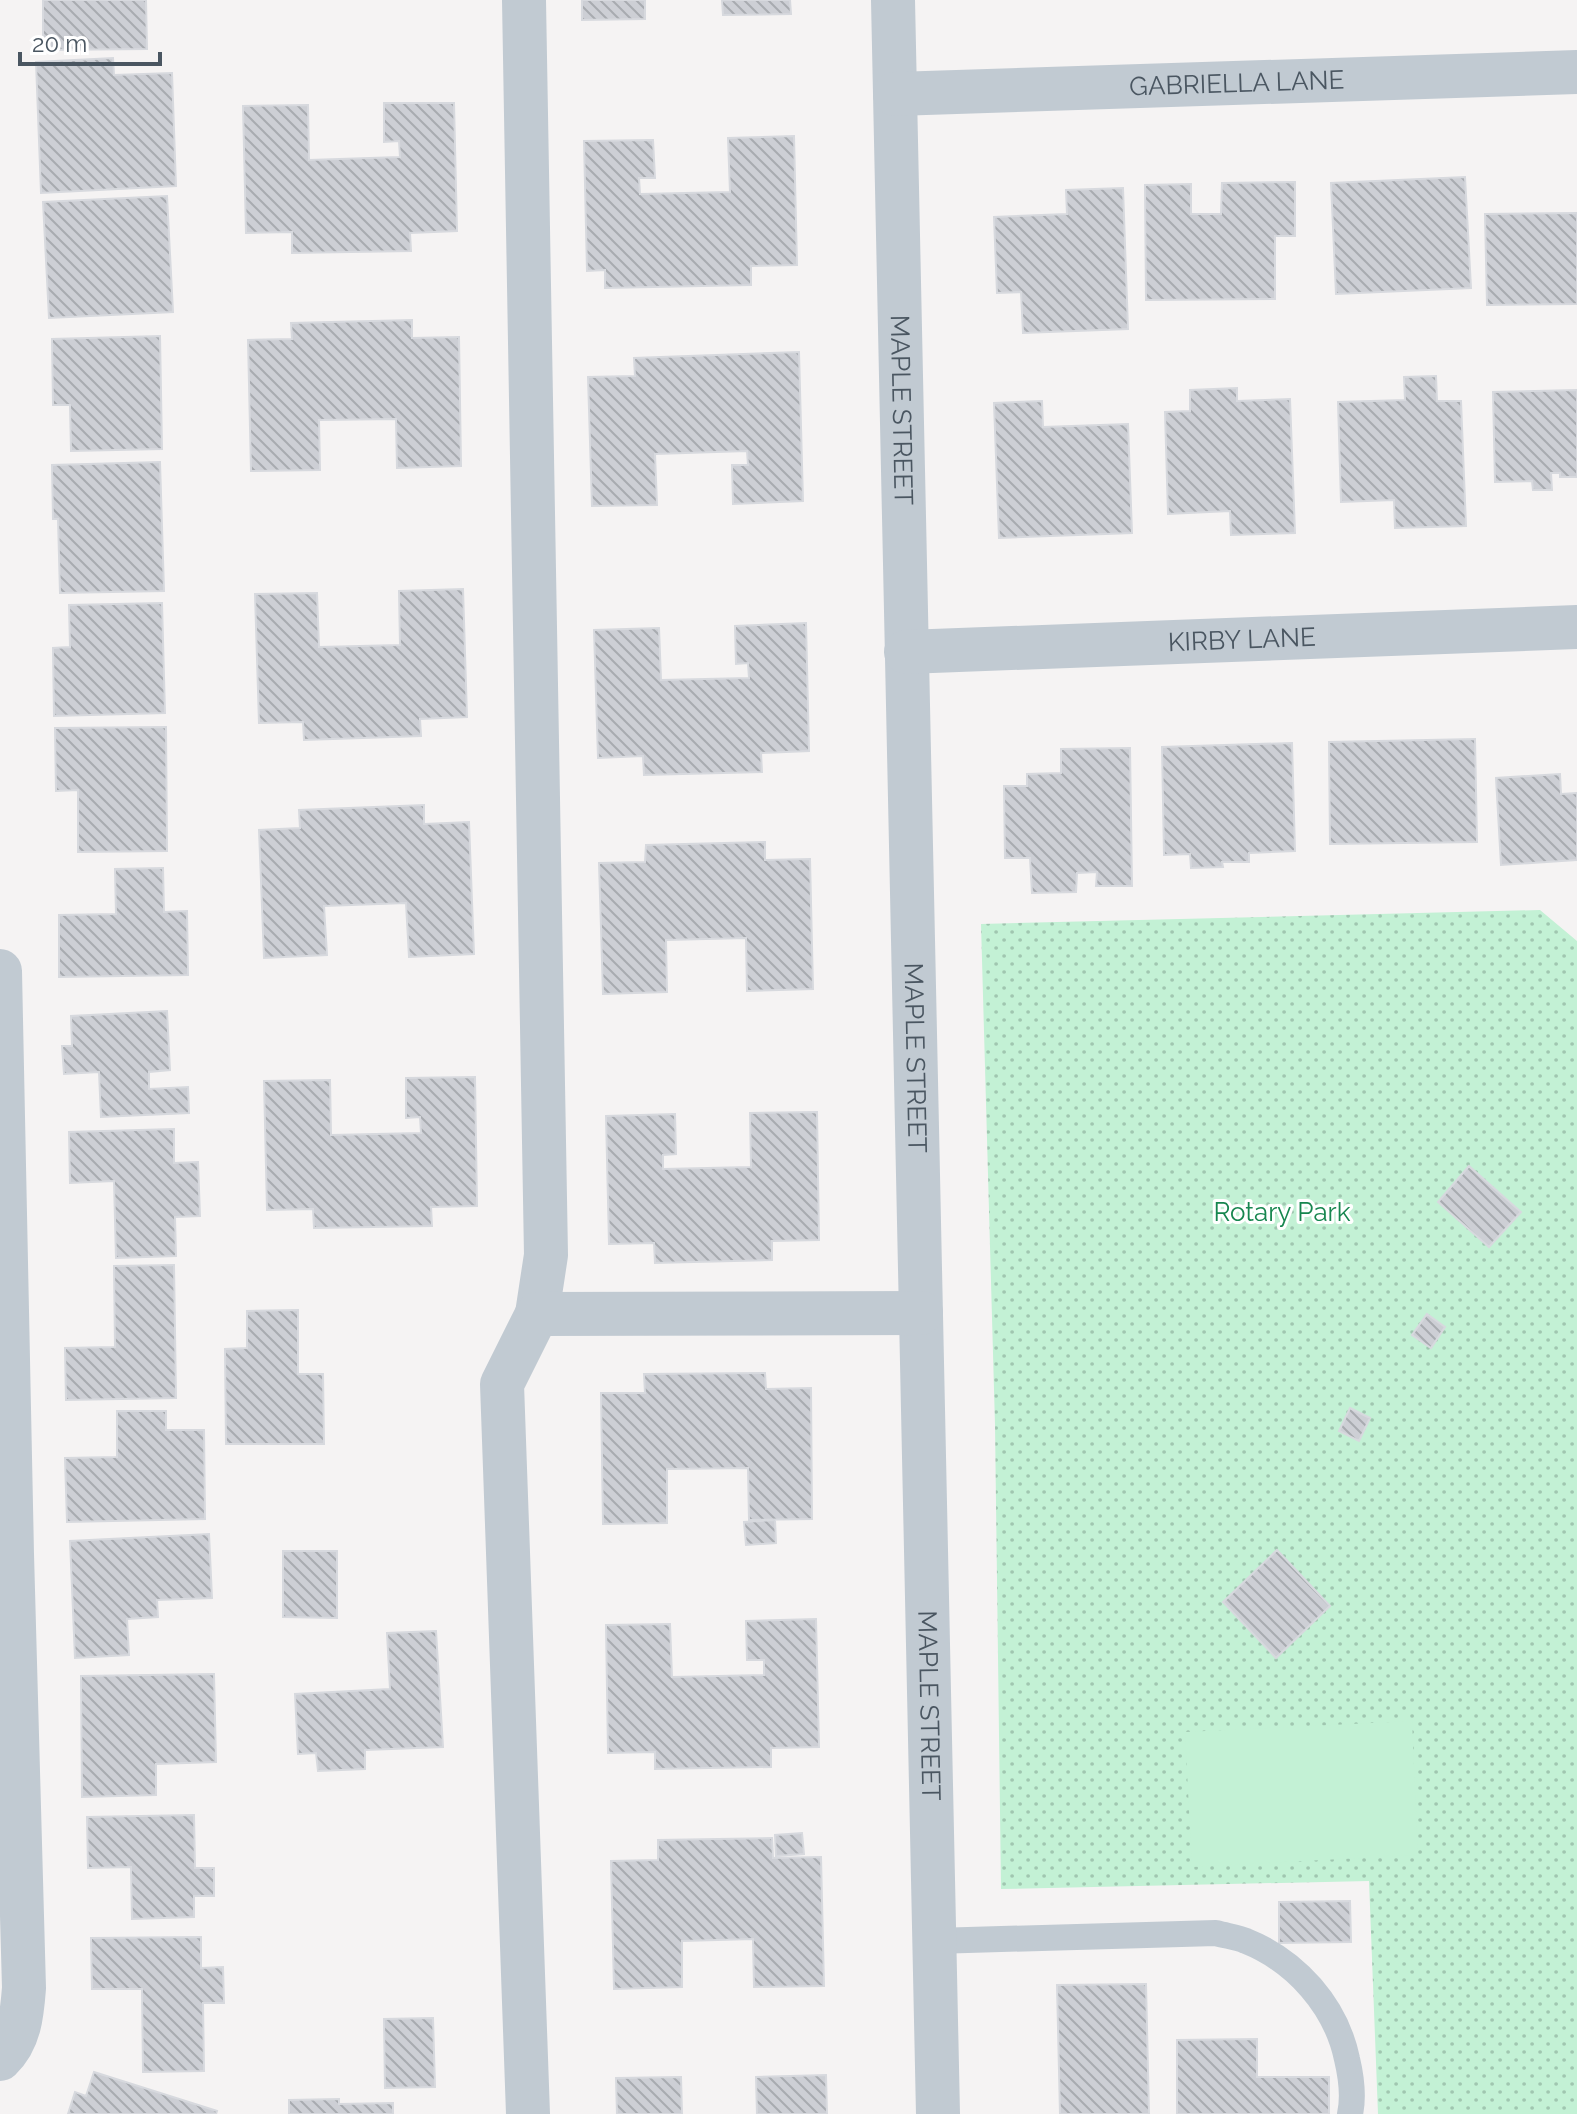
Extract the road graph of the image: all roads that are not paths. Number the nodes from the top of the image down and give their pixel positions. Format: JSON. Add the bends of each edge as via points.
{"nodes":[{"id":1,"x":524,"y":0,"type":"edge"},
{"id":2,"x":893,"y":0,"type":"edge"},
{"id":3,"x":1577,"y":72,"type":"edge"},
{"id":4,"x":895,"y":94,"type":"junction"},
{"id":5,"x":1577,"y":627,"type":"edge"},
{"id":6,"x":906,"y":652,"type":"junction"},
{"id":7,"x":0,"y":971,"type":"edge"},
{"id":8,"x":3,"y":1195,"type":"edge"},
{"id":9,"x":921,"y":1313,"type":"junction"},
{"id":10,"x":537,"y":1314,"type":"junction"},
{"id":11,"x":6,"y":1554,"type":"edge"},
{"id":12,"x":934,"y":1941,"type":"junction"},
{"id":13,"x":0,"y":2059,"type":"edge"},
{"id":14,"x":528,"y":2114,"type":"edge"},
{"id":15,"x":938,"y":2114,"type":"edge"},
{"id":16,"x":1350,"y":2114,"type":"edge"}],
"edges":[{"from":1,"to":10,"type":"street","via":[[546,1255]]},
{"from":2,"to":4,"type":"street","name":"MAPLE STREET"},
{"from":3,"to":4,"type":"street","name":"GABRIELLA LANE"},
{"from":4,"to":6,"type":"street","name":"MAPLE STREET"},
{"from":5,"to":6,"type":"street","name":"KIRBY LANE"},
{"from":6,"to":9,"type":"street","name":"MAPLE STREET"},
{"from":7,"to":8,"type":"street"},
{"from":8,"to":11,"type":"street"},
{"from":9,"to":10,"type":"street"},
{"from":9,"to":12,"type":"street","name":"MAPLE STREET"},
{"from":10,"to":14,"type":"street","via":[[502,1384]]},
{"from":11,"to":13,"type":"street","via":[[24,1988],[17,2034]]},
{"from":12,"to":15,"type":"street","name":"MAPLE STREET"},
{"from":12,"to":16,"type":"lane","via":[[1216,1933],[1245,1941],[1295,1971],[1332,2017],[1351,2075]]}]}
